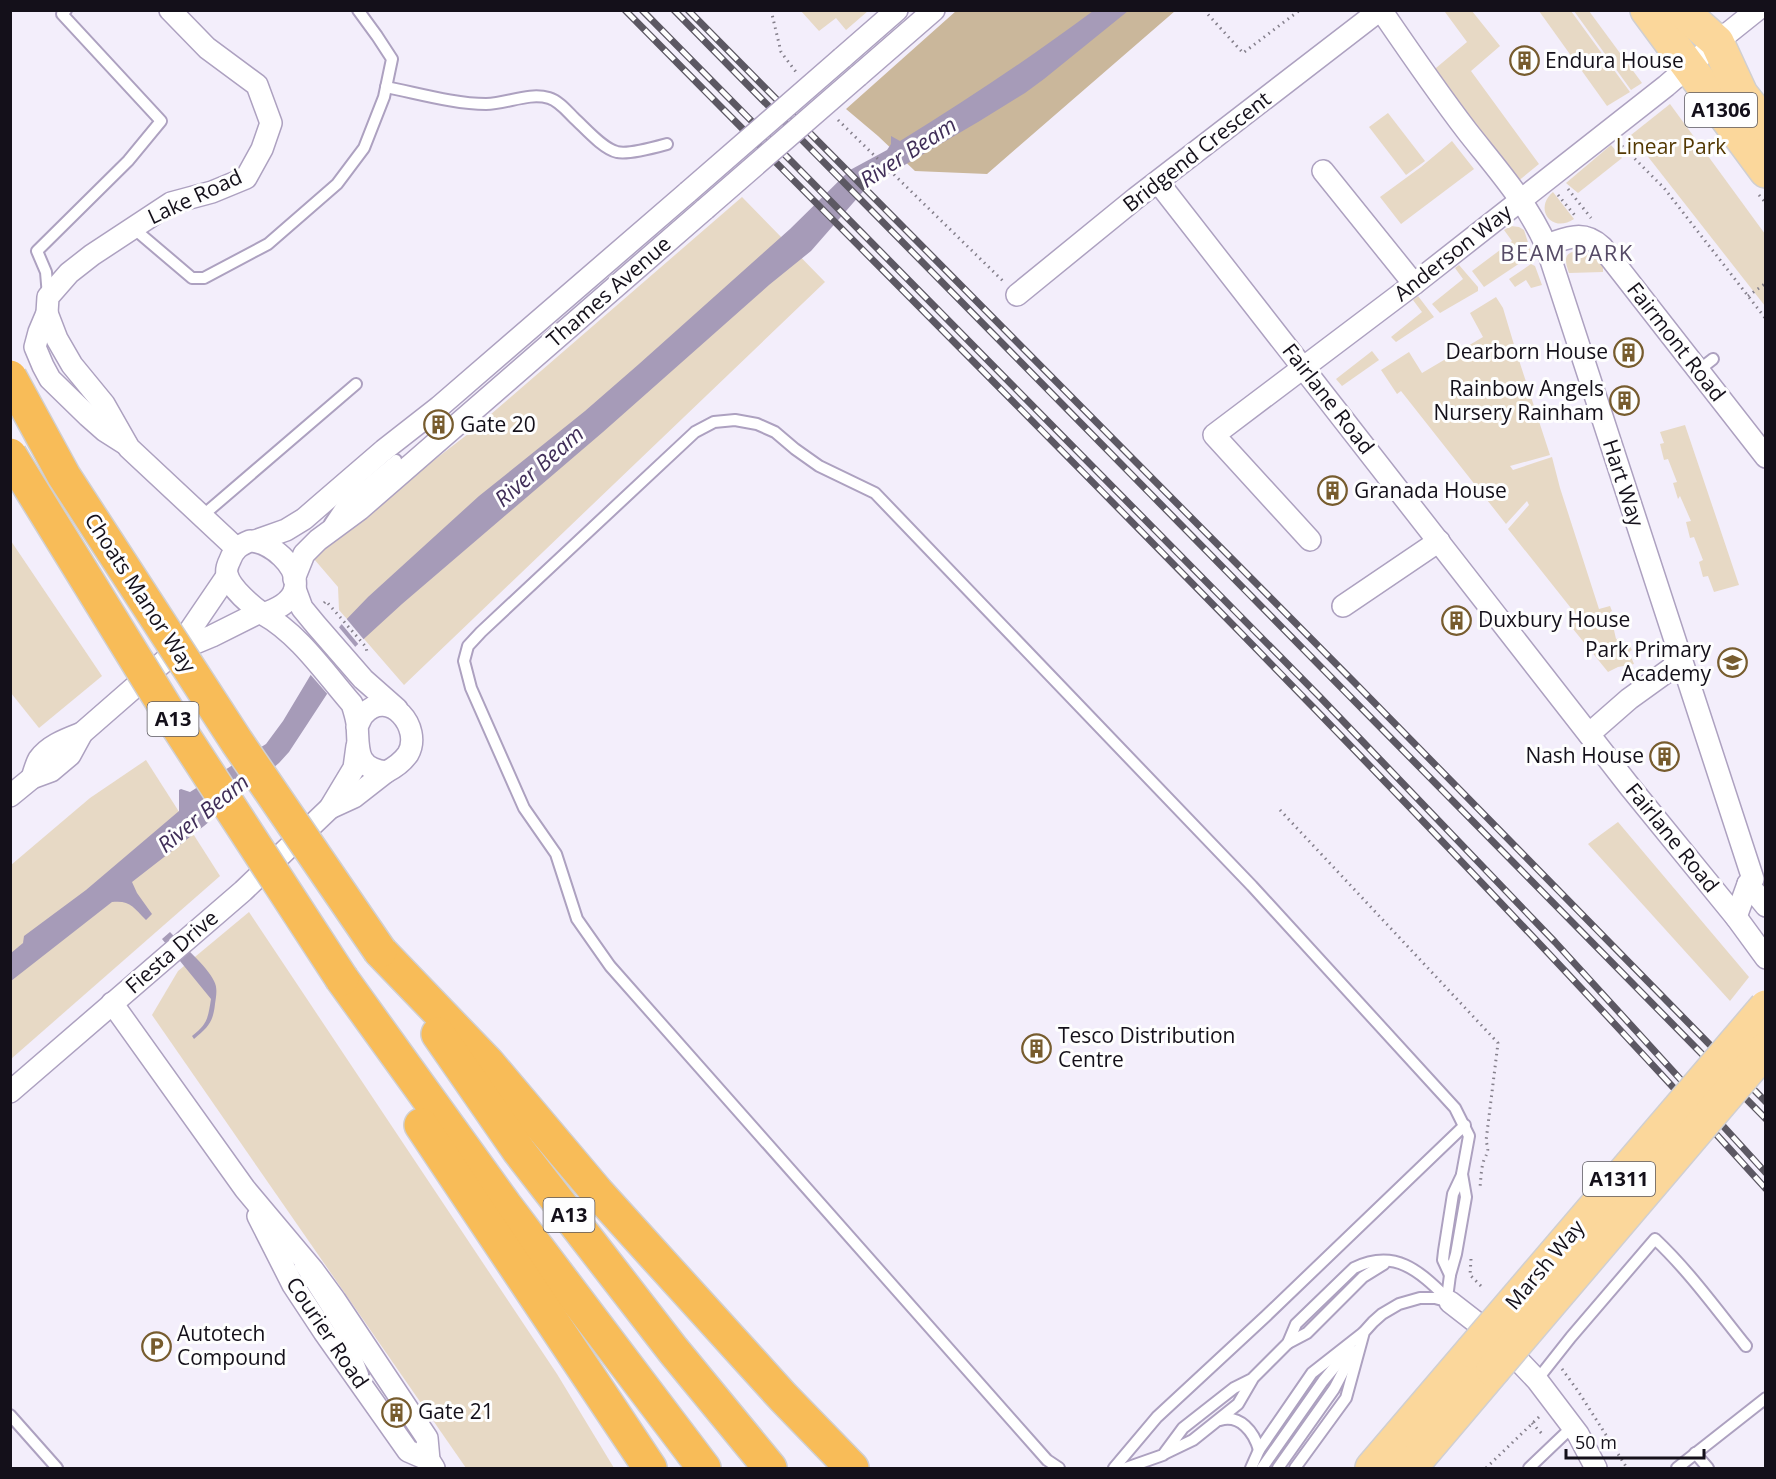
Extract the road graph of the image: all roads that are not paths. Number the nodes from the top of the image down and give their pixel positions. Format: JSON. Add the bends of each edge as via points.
{"nodes":[{"id":1,"x":66,"y":10,"type":"edge"},
{"id":2,"x":170,"y":10,"type":"edge"},
{"id":3,"x":358,"y":10,"type":"edge"},
{"id":4,"x":897,"y":10,"type":"edge"},
{"id":5,"x":934,"y":10,"type":"edge"},
{"id":6,"x":1380,"y":10,"type":"edge"},
{"id":7,"x":1647,"y":10,"type":"edge"},
{"id":8,"x":1681,"y":10,"type":"edge"},
{"id":9,"x":1757,"y":10,"type":"edge"},
{"id":10,"x":1717,"y":42,"type":"junction"},
{"id":11,"x":1689,"y":68,"type":"junction"},
{"id":12,"x":386,"y":87,"type":"junction"},
{"id":13,"x":1766,"y":126,"type":"edge"},
{"id":14,"x":667,"y":144,"type":"dead end"},
{"id":15,"x":1323,"y":171,"type":"dead end"},
{"id":16,"x":1766,"y":171,"type":"edge"},
{"id":17,"x":1158,"y":182,"type":"junction"},
{"id":18,"x":1522,"y":199,"type":"junction"},
{"id":19,"x":132,"y":227,"type":"junction"},
{"id":20,"x":1546,"y":245,"type":"junction"},
{"id":21,"x":1414,"y":284,"type":"junction"},
{"id":22,"x":1017,"y":296,"type":"road end"},
{"id":23,"x":47,"y":305,"type":"junction"},
{"id":24,"x":1304,"y":368,"type":"junction"},
{"id":25,"x":10,"y":377,"type":"edge"},
{"id":26,"x":356,"y":384,"type":"dead end"},
{"id":27,"x":416,"y":425,"type":"junction"},
{"id":28,"x":431,"y":446,"type":"junction"},
{"id":29,"x":10,"y":455,"type":"edge"},
{"id":30,"x":1766,"y":457,"type":"edge"},
{"id":31,"x":396,"y":460,"type":"junction"},
{"id":32,"x":342,"y":505,"type":"junction"},
{"id":33,"x":201,"y":517,"type":"junction"},
{"id":34,"x":304,"y":519,"type":"junction"},
{"id":35,"x":318,"y":540,"type":"junction"},
{"id":36,"x":1310,"y":540,"type":"dead end"},
{"id":37,"x":1439,"y":541,"type":"junction"},
{"id":38,"x":246,"y":545,"type":"junction"},
{"id":39,"x":227,"y":576,"type":"junction"},
{"id":40,"x":295,"y":584,"type":"junction"},
{"id":41,"x":1343,"y":606,"type":"dead end"},
{"id":42,"x":262,"y":613,"type":"junction"},
{"id":43,"x":176,"y":651,"type":"junction"},
{"id":44,"x":1680,"y":653,"type":"junction"},
{"id":45,"x":397,"y":710,"type":"junction"},
{"id":46,"x":1589,"y":734,"type":"junction"},
{"id":47,"x":357,"y":736,"type":"junction"},
{"id":48,"x":386,"y":772,"type":"junction"},
{"id":49,"x":19,"y":783,"type":"edge"},
{"id":50,"x":330,"y":808,"type":"junction"},
{"id":51,"x":1748,"y":884,"type":"junction"},
{"id":52,"x":1766,"y":906,"type":"edge"},
{"id":53,"x":1739,"y":922,"type":"junction"},
{"id":54,"x":381,"y":951,"type":"junction"},
{"id":55,"x":1766,"y":958,"type":"edge"},
{"id":56,"x":342,"y":979,"type":"junction"},
{"id":57,"x":112,"y":1003,"type":"junction"},
{"id":58,"x":1766,"y":1006,"type":"edge"},
{"id":59,"x":1766,"y":1049,"type":"edge"},
{"id":60,"x":10,"y":1092,"type":"edge"},
{"id":61,"x":1465,"y":1125,"type":"junction"},
{"id":62,"x":277,"y":1237,"type":"junction"},
{"id":63,"x":1448,"y":1300,"type":"junction"},
{"id":64,"x":1364,"y":1332,"type":"junction"},
{"id":65,"x":1746,"y":1346,"type":"dead end"},
{"id":66,"x":353,"y":1349,"type":"junction"},
{"id":67,"x":1483,"y":1360,"type":"junction"},
{"id":68,"x":1252,"y":1379,"type":"junction"},
{"id":69,"x":1537,"y":1380,"type":"junction"},
{"id":70,"x":393,"y":1387,"type":"junction"},
{"id":71,"x":1766,"y":1398,"type":"edge"},
{"id":72,"x":375,"y":1403,"type":"junction"},
{"id":73,"x":10,"y":1415,"type":"edge"},
{"id":74,"x":1217,"y":1421,"type":"junction"},
{"id":75,"x":1572,"y":1427,"type":"junction"},
{"id":76,"x":1260,"y":1450,"type":"junction"},
{"id":77,"x":1695,"y":1453,"type":"junction"},
{"id":78,"x":1162,"y":1455,"type":"junction"},
{"id":79,"x":432,"y":1465,"type":"edge"},
{"id":80,"x":57,"y":1468,"type":"edge"},
{"id":81,"x":650,"y":1468,"type":"edge"},
{"id":82,"x":704,"y":1468,"type":"edge"},
{"id":83,"x":770,"y":1468,"type":"edge"},
{"id":84,"x":852,"y":1468,"type":"edge"},
{"id":85,"x":1059,"y":1468,"type":"edge"},
{"id":86,"x":1114,"y":1468,"type":"edge"},
{"id":87,"x":1126,"y":1468,"type":"edge"},
{"id":88,"x":1251,"y":1468,"type":"edge"},
{"id":89,"x":1262,"y":1468,"type":"edge"},
{"id":90,"x":1278,"y":1468,"type":"edge"},
{"id":91,"x":1295,"y":1468,"type":"edge"},
{"id":92,"x":1372,"y":1468,"type":"edge"},
{"id":93,"x":1410,"y":1468,"type":"edge"},
{"id":94,"x":1529,"y":1468,"type":"edge"},
{"id":95,"x":1596,"y":1468,"type":"edge"},
{"id":96,"x":1677,"y":1468,"type":"edge"},
{"id":97,"x":1708,"y":1468,"type":"edge"}],
"edges":[{"from":1,"to":23,"type":"lane","via":[[62,14],[161,121],[128,161],[37,251],[46,272]]},
{"from":2,"to":19,"type":"street","name":"Lake Road","via":[[207,48],[257,85],[271,123],[246,178],[171,203]]},
{"from":3,"to":12,"type":"lane","via":[[392,59]]},
{"from":4,"to":27,"type":"street","name":"Thames Avenue","bridge":true},
{"from":5,"to":28,"type":"street","name":"Thames Avenue","bridge":true},
{"from":6,"to":17,"type":"street","name":"Bridgend Crescent"},
{"from":6,"to":18,"type":"street","name":"Bridgend Crescent"},
{"from":7,"to":11,"type":"main road","number":"A1306"},
{"from":8,"to":10,"type":"main road","number":"A1306"},
{"from":9,"to":10,"type":"street","name":"Anderson Way"},
{"from":10,"to":11,"type":"street","name":"Anderson Way"},
{"from":10,"to":13,"type":"main road","number":"A1306","via":[[1741,94]]},
{"from":11,"to":16,"type":"main road","number":"A1306"},
{"from":11,"to":18,"type":"street","name":"Anderson Way"},
{"from":12,"to":14,"type":"lane","via":[[477,104],[538,96],[552,99],[591,135],[617,152]]},
{"from":12,"to":19,"type":"lane","via":[[364,148],[337,184],[268,244],[204,278],[192,278]]},
{"from":15,"to":21,"type":"street"},
{"from":17,"to":22,"type":"street","name":"Bridgend Crescent"},
{"from":17,"to":24,"type":"street","name":"Fairlane Road"},
{"from":18,"to":20,"type":"street","name":"Hart Way"},
{"from":18,"to":21,"type":"street","name":"Anderson Way"},
{"from":19,"to":23,"type":"street","name":"Lake Road","via":[[69,273]]},
{"from":20,"to":30,"type":"street","name":"Fairmont Road","via":[[1579,236],[1594,239],[1706,364]]},
{"from":20,"to":44,"type":"street","name":"Hart Way"},
{"from":21,"to":24,"type":"street","name":"Anderson Way"},
{"from":23,"to":33,"type":"street","name":"Lake Road","via":[[35,347],[50,379],[105,431],[127,445]]},
{"from":24,"to":36,"type":"street","name":"Anderson Way","via":[[1214,435]]},
{"from":24,"to":37,"type":"street","name":"Fairlane Road"},
{"from":25,"to":54,"type":"highway","name":"Choats Manor Way","number":"A13","bridge":true,"via":[[71,486],[237,742]]},
{"from":26,"to":33,"type":"lane"},
{"from":27,"to":31,"type":"lane"},
{"from":27,"to":34,"type":"street","name":"Thames Avenue"},
{"from":28,"to":31,"type":"lane"},
{"from":28,"to":35,"type":"street","name":"Thames Avenue","via":[[360,509]]},
{"from":29,"to":56,"type":"highway","name":"Choats Manor Way","number":"A13","bridge":true,"via":[[172,718]]},
{"from":31,"to":32,"type":"lane"},
{"from":32,"to":34,"type":"lane"},
{"from":32,"to":35,"type":"lane"},
{"from":33,"to":38,"type":"street","name":"Lake Road"},
{"from":34,"to":38,"type":"street","name":"Thames Avenue"},
{"from":35,"to":40,"type":"street","name":"Thames Avenue","via":[[304,554]]},
{"from":37,"to":41,"type":"street"},
{"from":37,"to":46,"type":"street","name":"Fairlane Road"},
{"from":38,"to":39,"type":"street","via":[[232,554]]},
{"from":38,"to":40,"type":"street","via":[[276,551],[289,566]]},
{"from":39,"to":42,"type":"street"},
{"from":39,"to":43,"type":"street"},
{"from":40,"to":42,"type":"street","via":[[283,604]]},
{"from":40,"to":45,"type":"street","via":[[302,608],[370,686]]},
{"from":42,"to":43,"type":"street"},
{"from":42,"to":47,"type":"street","via":[[296,639],[352,704]]},
{"from":43,"to":49,"type":"street","via":[[82,733],[49,750]]},
{"from":44,"to":46,"type":"street","via":[[1672,668]]},
{"from":44,"to":51,"type":"street","name":"Hart Way","via":[[1753,879]]},
{"from":45,"to":47,"type":"street","via":[[382,705],[372,708],[363,714]]},
{"from":45,"to":48,"type":"street","via":[[410,730],[411,746],[407,756]]},
{"from":46,"to":53,"type":"street","name":"Fairlane Road"},
{"from":47,"to":48,"type":"street","via":[[359,755],[372,769]]},
{"from":47,"to":50,"type":"street","name":"Fiesta Drive","via":[[354,768]]},
{"from":48,"to":50,"type":"street","name":"Fiesta Drive","via":[[354,797]]},
{"from":50,"to":57,"type":"street","name":"Fiesta Drive","via":[[243,891]]},
{"from":51,"to":52,"type":"street"},
{"from":51,"to":53,"type":"street"},
{"from":53,"to":55,"type":"street","name":"Fairlane Road"},
{"from":54,"to":83,"type":"highway","number":"A13","via":[[519,1151]]},
{"from":54,"to":84,"type":"highway","number":"A13","via":[[488,1063],[635,1234]]},
{"from":56,"to":81,"type":"highway","number":"A13","via":[[416,1118]]},
{"from":56,"to":82,"type":"highway","number":"A13","via":[[505,1205]]},
{"from":57,"to":60,"type":"street","name":"Fiesta Drive"},
{"from":57,"to":62,"type":"street","name":"Courier Road"},
{"from":58,"to":67,"type":"main road","name":"Marsh Way","number":"A1311","bridge":true},
{"from":59,"to":67,"type":"main road","name":"Marsh Way","number":"A1311","bridge":true},
{"from":61,"to":63,"type":"lane","via":[[1469,1136],[1462,1174],[1453,1194],[1443,1260],[1450,1275]]},
{"from":61,"to":85,"type":"lane","via":[[1455,1108],[1252,886],[875,493],[819,466],[775,432],[757,424],[714,422],[695,432],[474,639],[464,661],[471,688],[524,808],[556,855],[577,919],[610,966],[1047,1460]]},
{"from":61,"to":86,"type":"lane","via":[[1157,1417]]},
{"from":62,"to":66,"type":"lane"},
{"from":62,"to":70,"type":"street","name":"Courier Road","via":[[335,1300]]},
{"from":62,"to":72,"type":"street","name":"Courier Road","via":[[299,1294]]},
{"from":63,"to":64,"type":"lane","via":[[1420,1298],[1399,1305],[1382,1314]]},
{"from":63,"to":68,"type":"lane","via":[[1422,1275],[1402,1263],[1364,1263],[1296,1324],[1288,1343]]},
{"from":63,"to":69,"type":"street","via":[[1499,1340]]},
{"from":64,"to":76,"type":"lane","via":[[1312,1373]]},
{"from":64,"to":89,"type":"lane","via":[[1323,1381]]},
{"from":64,"to":90,"type":"lane","via":[[1334,1389]]},
{"from":64,"to":91,"type":"lane","via":[[1346,1398]]},
{"from":65,"to":69,"type":"lane","via":[[1655,1239]]},
{"from":66,"to":70,"type":"lane"},
{"from":66,"to":72,"type":"lane"},
{"from":67,"to":92,"type":"main road","name":"Marsh Way","number":"A1311"},
{"from":67,"to":93,"type":"main road","name":"Marsh Way","number":"A1311"},
{"from":68,"to":74,"type":"lane","via":[[1238,1404]]},
{"from":68,"to":78,"type":"lane","via":[[1234,1388],[1183,1428]]},
{"from":69,"to":75,"type":"street"},
{"from":70,"to":79,"type":"street","name":"Courier Road","via":[[428,1438]]},
{"from":71,"to":77,"type":"lane"},
{"from":72,"to":79,"type":"street","name":"Courier Road","via":[[408,1451]]},
{"from":73,"to":80,"type":"lane"},
{"from":74,"to":76,"type":"lane","via":[[1228,1418],[1242,1424]]},
{"from":74,"to":78,"type":"lane","via":[[1193,1440]]},
{"from":75,"to":94,"type":"lane"},
{"from":75,"to":95,"type":"street"},
{"from":76,"to":88,"type":"lane"},
{"from":77,"to":96,"type":"lane"},
{"from":77,"to":97,"type":"lane"},
{"from":78,"to":87,"type":"lane"}]}
